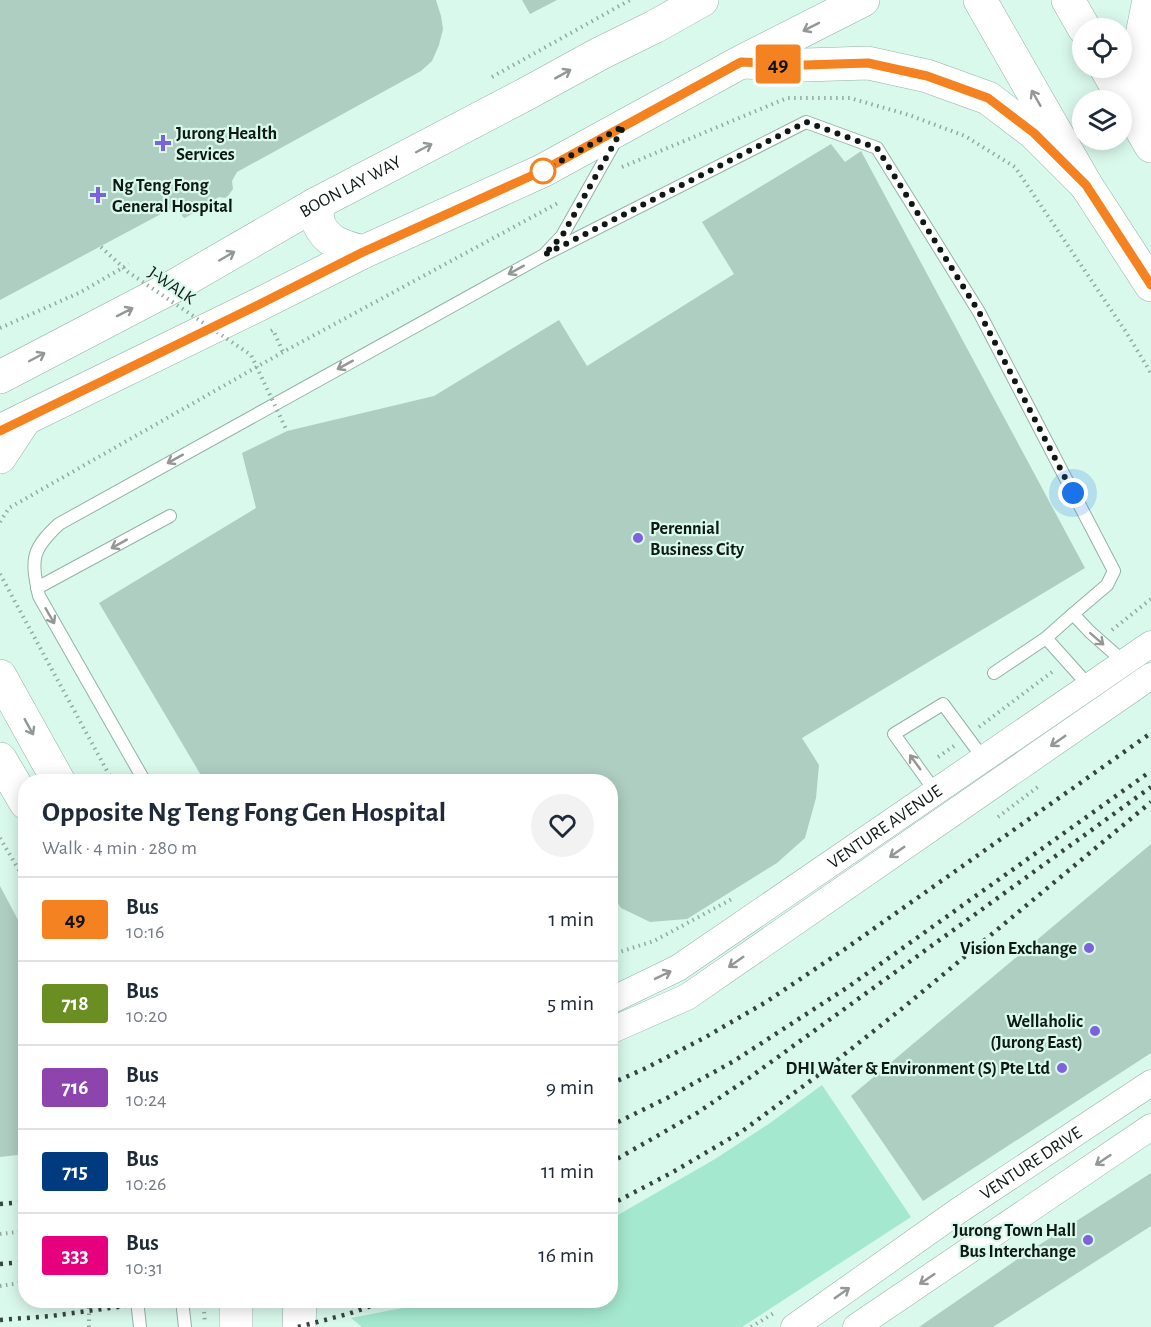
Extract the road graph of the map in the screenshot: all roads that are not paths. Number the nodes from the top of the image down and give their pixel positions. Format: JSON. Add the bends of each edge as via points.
{"nodes":[{"id":1,"x":679,"y":0,"type":"edge"},
{"id":2,"x":702,"y":0,"type":"edge"},
{"id":3,"x":863,"y":0,"type":"edge"},
{"id":4,"x":980,"y":0,"type":"edge"},
{"id":5,"x":1068,"y":0,"type":"edge"},
{"id":6,"x":1149,"y":0,"type":"edge"},
{"id":7,"x":1078,"y":18,"type":"edge"},
{"id":8,"x":654,"y":27,"type":"junction"},
{"id":9,"x":741,"y":62,"type":"junction"},
{"id":10,"x":1112,"y":78,"type":"edge"},
{"id":11,"x":624,"y":126,"type":"junction"},
{"id":12,"x":1151,"y":137,"type":"edge"},
{"id":13,"x":1151,"y":146,"type":"edge"},
{"id":14,"x":1086,"y":185,"type":"junction"},
{"id":15,"x":316,"y":204,"type":"junction"},
{"id":16,"x":363,"y":252,"type":"junction"},
{"id":17,"x":544,"y":255,"type":"junction"},
{"id":18,"x":1151,"y":285,"type":"edge"},
{"id":19,"x":0,"y":377,"type":"edge"},
{"id":20,"x":13,"y":425,"type":"edge"},
{"id":21,"x":0,"y":457,"type":"edge"},
{"id":22,"x":170,"y":516,"type":"dead end"},
{"id":23,"x":37,"y":588,"type":"junction"},
{"id":24,"x":1072,"y":614,"type":"junction"},
{"id":25,"x":1046,"y":638,"type":"junction"},
{"id":26,"x":1151,"y":644,"type":"edge"},
{"id":27,"x":1124,"y":662,"type":"junction"},
{"id":28,"x":994,"y":673,"type":"dead end"},
{"id":29,"x":0,"y":676,"type":"edge"},
{"id":30,"x":1151,"y":676,"type":"edge"},
{"id":31,"x":1089,"y":686,"type":"junction"},
{"id":32,"x":983,"y":758,"type":"junction"},
{"id":33,"x":0,"y":759,"type":"edge"},
{"id":34,"x":55,"y":774,"type":"edge"},
{"id":35,"x":140,"y":774,"type":"edge"},
{"id":36,"x":18,"y":789,"type":"edge"},
{"id":37,"x":935,"y":791,"type":"junction"},
{"id":38,"x":618,"y":993,"type":"edge"},
{"id":39,"x":618,"y":1027,"type":"edge"},
{"id":40,"x":1151,"y":1083,"type":"edge"},
{"id":41,"x":1151,"y":1127,"type":"edge"},
{"id":42,"x":138,"y":1308,"type":"edge"},
{"id":43,"x":183,"y":1308,"type":"edge"},
{"id":44,"x":235,"y":1308,"type":"edge"},
{"id":45,"x":300,"y":1308,"type":"edge"},
{"id":46,"x":140,"y":1327,"type":"edge"},
{"id":47,"x":185,"y":1327,"type":"edge"},
{"id":48,"x":236,"y":1327,"type":"edge"},
{"id":49,"x":299,"y":1327,"type":"edge"},
{"id":50,"x":794,"y":1327,"type":"edge"},
{"id":51,"x":856,"y":1327,"type":"edge"}],
"edges":[{"from":1,"to":8,"type":"main road"},
{"from":2,"to":8,"type":"main road","name":"BOON LAY WAY"},
{"from":3,"to":9,"type":"main road","one_way":true},
{"from":14,"to":4,"type":"main road","one_way":true},
{"from":5,"to":7,"type":"main road"},
{"from":6,"to":12,"type":"main road","via":[[1137,60]]},
{"from":15,"to":8,"type":"main road","name":"BOON LAY WAY","one_way":true},
{"from":9,"to":11,"type":"main road"},
{"from":9,"to":14,"type":"main road","via":[[868,63],[927,76],[988,98],[1034,133]]},
{"from":10,"to":13,"type":"main road"},
{"from":11,"to":16,"type":"main road","via":[[542,171]]},
{"from":11,"to":17,"type":"lane","via":[[562,236]]},
{"from":14,"to":18,"type":"main road"},
{"from":15,"to":16,"type":"main road","via":[[319,223],[327,237],[338,245]]},
{"from":19,"to":15,"type":"main road","name":"BOON LAY WAY","one_way":true,"via":[[176,285]]},
{"from":16,"to":20,"type":"main road"},
{"from":17,"to":23,"type":"lane","one_way":true,"via":[[58,524],[43,538],[35,555]]},
{"from":17,"to":24,"type":"lane","via":[[806,122],[877,148],[979,312],[1114,572],[1107,585]]},
{"from":20,"to":21,"type":"main road"},
{"from":22,"to":23,"type":"lane","one_way":true},
{"from":23,"to":35,"type":"lane","one_way":true},
{"from":24,"to":25,"type":"lane"},
{"from":24,"to":27,"type":"lane","one_way":true},
{"from":25,"to":28,"type":"lane"},
{"from":25,"to":31,"type":"lane"},
{"from":26,"to":27,"type":"street","name":"VENTURE AVENUE"},
{"from":27,"to":31,"type":"street","name":"VENTURE AVENUE"},
{"from":29,"to":34,"type":"main road","one_way":true},
{"from":30,"to":39,"type":"street","name":"VENTURE AVENUE","one_way":true,"via":[[687,996]]},
{"from":31,"to":32,"type":"street","name":"VENTURE AVENUE"},
{"from":32,"to":37,"type":"street","name":"VENTURE AVENUE"},
{"from":37,"to":32,"type":"lane","one_way":true,"via":[[894,734],[943,704]]},
{"from":33,"to":36,"type":"main road"},
{"from":38,"to":37,"type":"street","name":"VENTURE AVENUE","one_way":true,"via":[[678,968]]},
{"from":50,"to":40,"type":"street","name":"VENTURE DRIVE","one_way":true,"via":[[958,1211]]},
{"from":41,"to":51,"type":"street","name":"VENTURE DRIVE","one_way":true},
{"from":42,"to":46,"type":"lane"},
{"from":43,"to":47,"type":"lane"},
{"from":44,"to":48,"type":"main road"},
{"from":45,"to":49,"type":"main road"}]}
